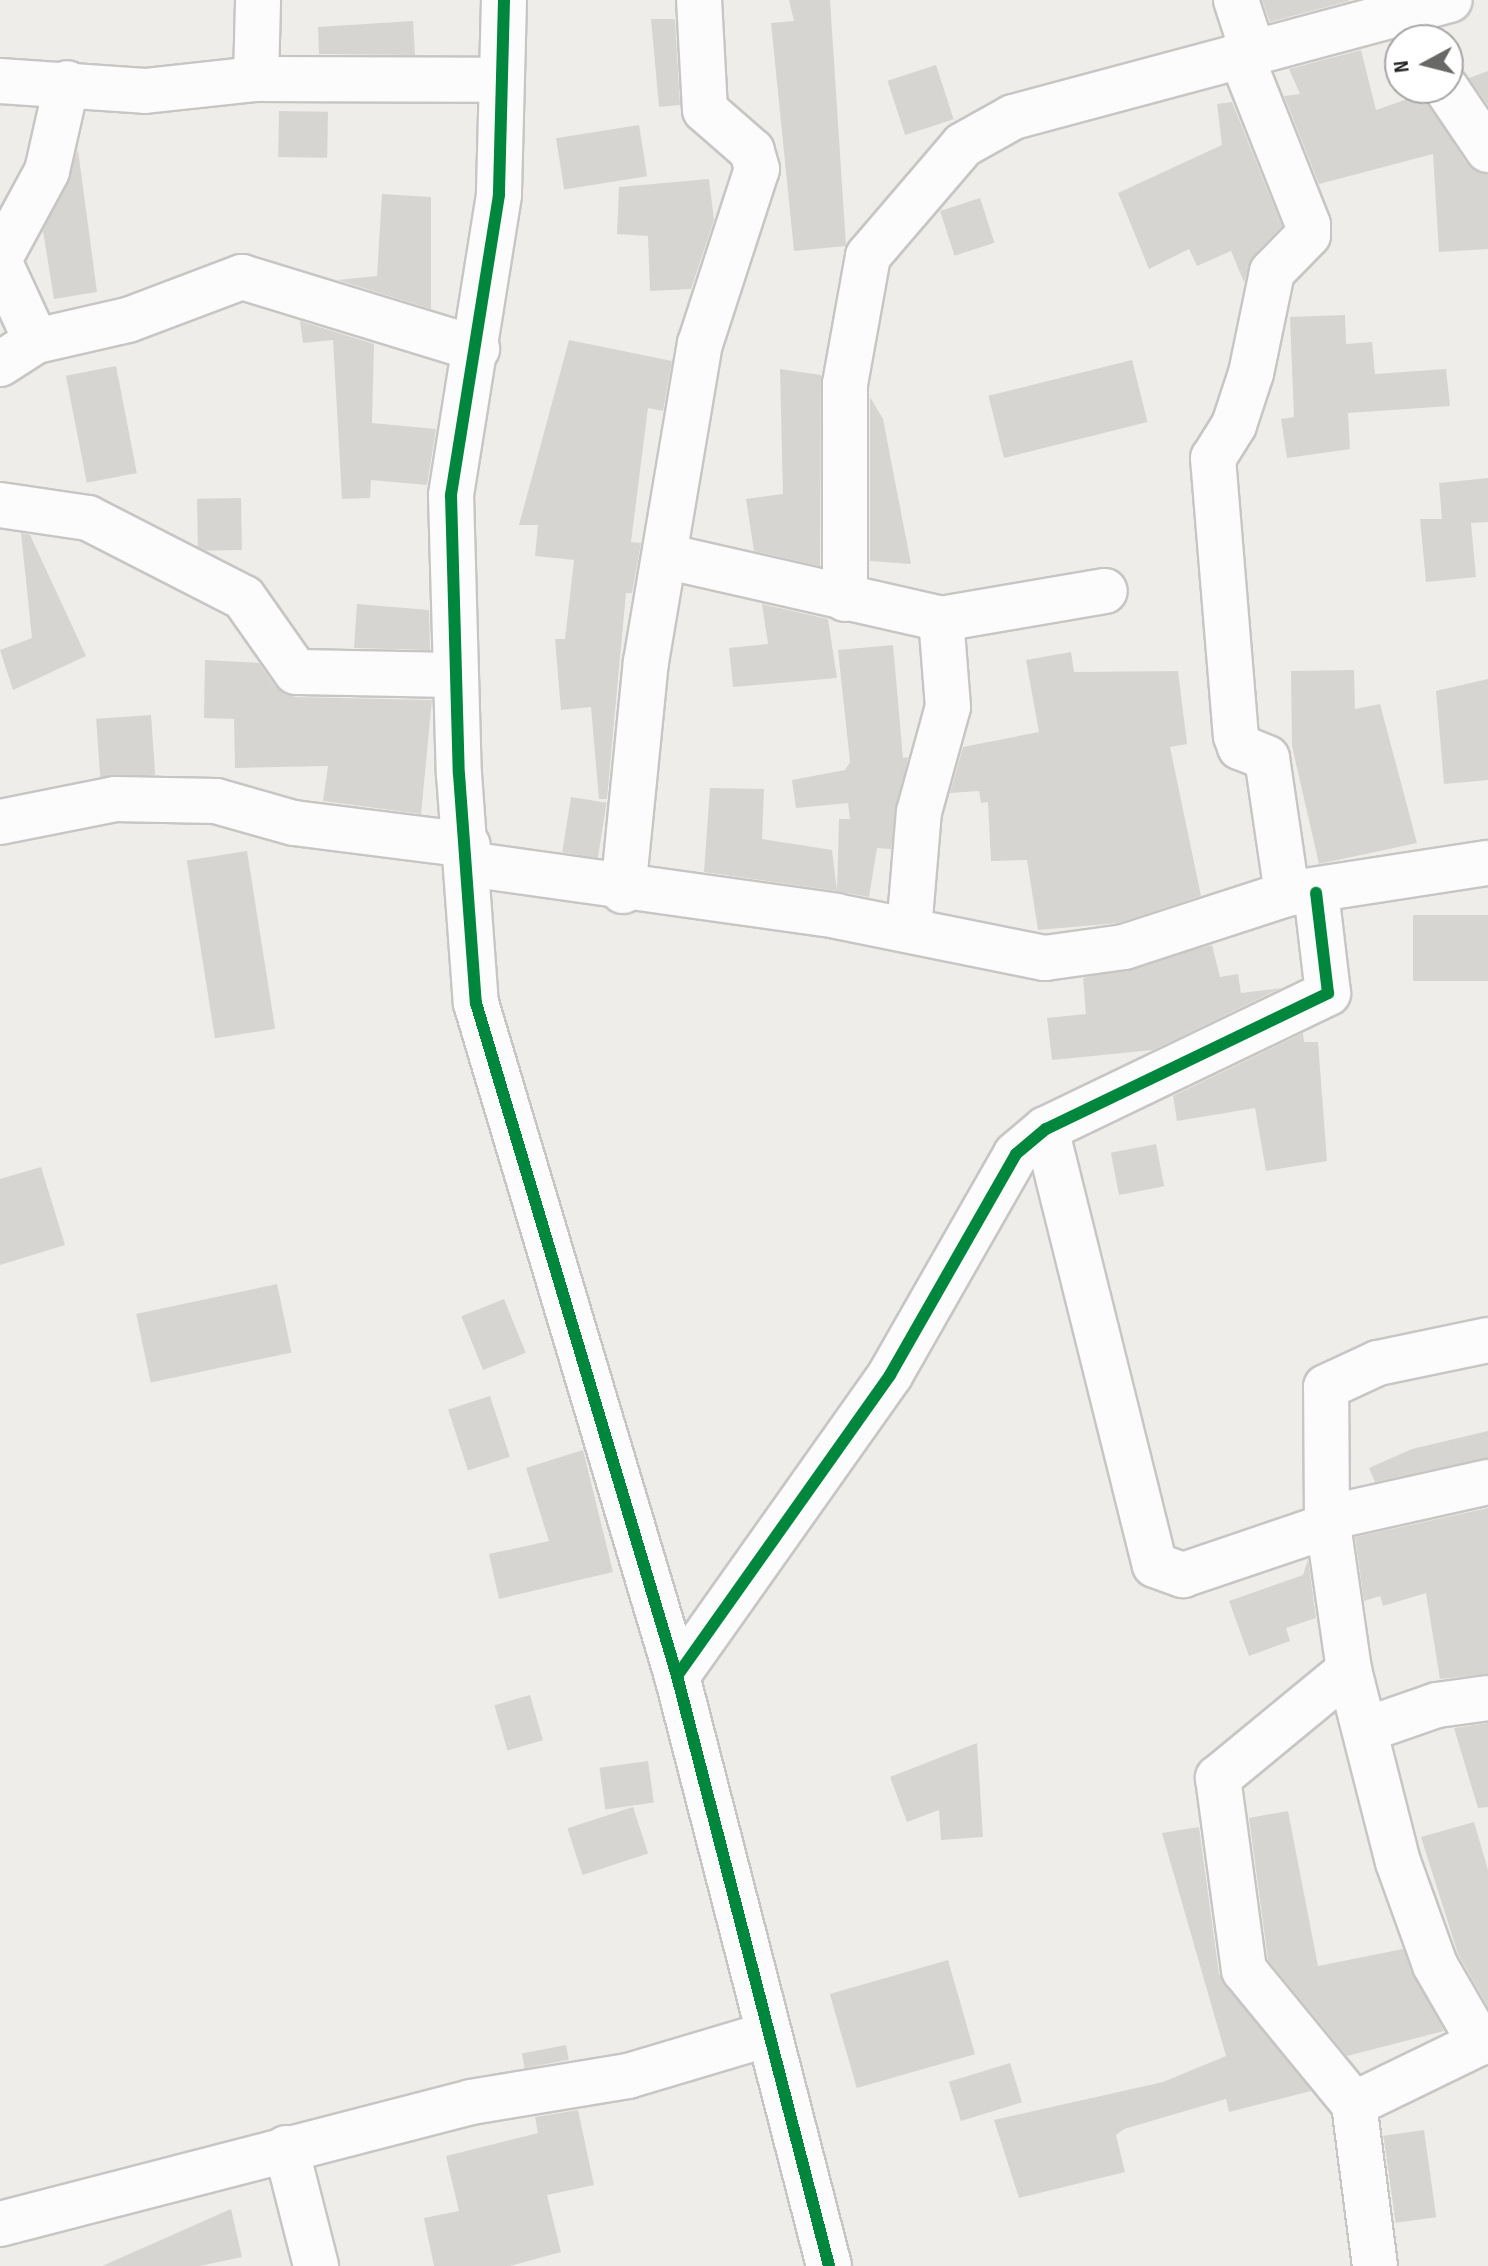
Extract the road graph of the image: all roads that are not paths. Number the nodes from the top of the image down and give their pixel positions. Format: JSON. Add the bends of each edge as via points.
{"nodes":[{"id":1,"x":258,"y":0,"type":"edge"},
{"id":2,"x":504,"y":0,"type":"edge"},
{"id":3,"x":699,"y":0,"type":"edge"},
{"id":4,"x":1236,"y":0,"type":"edge"},
{"id":5,"x":1433,"y":17,"type":"edge"},
{"id":6,"x":1246,"y":51,"type":"junction"},
{"id":7,"x":256,"y":79,"type":"junction"},
{"id":8,"x":497,"y":80,"type":"junction"},
{"id":9,"x":0,"y":81,"type":"edge"},
{"id":10,"x":67,"y":83,"type":"junction"},
{"id":11,"x":1457,"y":104,"type":"edge"},
{"id":12,"x":1488,"y":150,"type":"edge"},
{"id":13,"x":0,"y":260,"type":"edge"},
{"id":14,"x":477,"y":349,"type":"junction"},
{"id":15,"x":18,"y":352,"type":"edge"},
{"id":16,"x":0,"y":505,"type":"edge"},
{"id":17,"x":669,"y":557,"type":"junction"},
{"id":18,"x":1105,"y":591,"type":"dead end"},
{"id":19,"x":845,"y":599,"type":"junction"},
{"id":20,"x":941,"y":619,"type":"junction"},
{"id":21,"x":455,"y":675,"type":"junction"},
{"id":22,"x":0,"y":822,"type":"edge"},
{"id":23,"x":468,"y":855,"type":"junction"},
{"id":24,"x":1488,"y":863,"type":"edge"},
{"id":25,"x":623,"y":891,"type":"junction"},
{"id":26,"x":1302,"y":894,"type":"junction"},
{"id":27,"x":909,"y":930,"type":"junction"},
{"id":28,"x":1046,"y":1129,"type":"junction"},
{"id":29,"x":1488,"y":1340,"type":"edge"},
{"id":30,"x":1488,"y":1482,"type":"edge"},
{"id":31,"x":1328,"y":1522,"type":"junction"},
{"id":32,"x":1349,"y":1670,"type":"junction"},
{"id":33,"x":677,"y":1676,"type":"junction"},
{"id":34,"x":1488,"y":1698,"type":"edge"},
{"id":35,"x":1368,"y":1729,"type":"junction"},
{"id":36,"x":769,"y":2034,"type":"junction"},
{"id":37,"x":1484,"y":2041,"type":"edge"},
{"id":38,"x":1354,"y":2104,"type":"junction"},
{"id":39,"x":286,"y":2148,"type":"junction"},
{"id":40,"x":0,"y":2224,"type":"edge"},
{"id":41,"x":316,"y":2266,"type":"edge"},
{"id":42,"x":829,"y":2266,"type":"edge"},
{"id":43,"x":1375,"y":2266,"type":"edge"}],
"edges":[{"from":1,"to":7,"type":"street"},
{"from":2,"to":8,"type":"street"},
{"from":3,"to":17,"type":"street","via":[[705,110],[757,160],[700,344]]},
{"from":4,"to":6,"type":"street"},
{"from":5,"to":6,"type":"street"},
{"from":6,"to":19,"type":"street","via":[[983,129],[875,244],[845,384]]},
{"from":6,"to":26,"type":"street","via":[[1308,235],[1272,272],[1251,373],[1234,425],[1213,458],[1236,736],[1240,747],[1267,758]]},
{"from":7,"to":8,"type":"street"},
{"from":7,"to":10,"type":"street","via":[[145,91]]},
{"from":8,"to":14,"type":"street","via":[[499,195]]},
{"from":9,"to":10,"type":"street"},
{"from":10,"to":13,"type":"street","via":[[47,171]]},
{"from":11,"to":12,"type":"street"},
{"from":13,"to":15,"type":"street"},
{"from":14,"to":15,"type":"street","via":[[242,277],[128,320]]},
{"from":14,"to":21,"type":"street","via":[[451,495]]},
{"from":16,"to":21,"type":"street","via":[[88,518],[244,598],[296,672]]},
{"from":17,"to":19,"type":"street"},
{"from":17,"to":25,"type":"street","via":[[646,662]]},
{"from":18,"to":20,"type":"street"},
{"from":19,"to":20,"type":"street"},
{"from":20,"to":27,"type":"street","via":[[948,707],[919,812]]},
{"from":21,"to":23,"type":"street"},
{"from":22,"to":23,"type":"street","via":[[115,799],[216,801],[294,823]]},
{"from":23,"to":25,"type":"street"},
{"from":23,"to":33,"type":"street","via":[[476,1003],[498,1091]]},
{"from":24,"to":26,"type":"street"},
{"from":25,"to":27,"type":"street"},
{"from":26,"to":27,"type":"street","via":[[1124,947],[1045,958]]},
{"from":26,"to":28,"type":"street","via":[[1328,993]]},
{"from":28,"to":31,"type":"street","via":[[1155,1565],[1183,1575]]},
{"from":28,"to":33,"type":"street","via":[[991,1188],[890,1375]]},
{"from":29,"to":31,"type":"street","via":[[1378,1363],[1326,1387]]},
{"from":30,"to":31,"type":"street"},
{"from":31,"to":32,"type":"street"},
{"from":32,"to":35,"type":"street"},
{"from":32,"to":38,"type":"street","via":[[1218,1778],[1244,1970]]},
{"from":33,"to":36,"type":"street"},
{"from":34,"to":35,"type":"street","via":[[1437,1705]]},
{"from":35,"to":37,"type":"street","via":[[1398,1862],[1435,1965]]},
{"from":36,"to":39,"type":"street","via":[[628,2076],[471,2102]]},
{"from":36,"to":42,"type":"street"},
{"from":37,"to":38,"type":"street"},
{"from":38,"to":43,"type":"street"},
{"from":39,"to":40,"type":"street"},
{"from":39,"to":41,"type":"street"}]}
